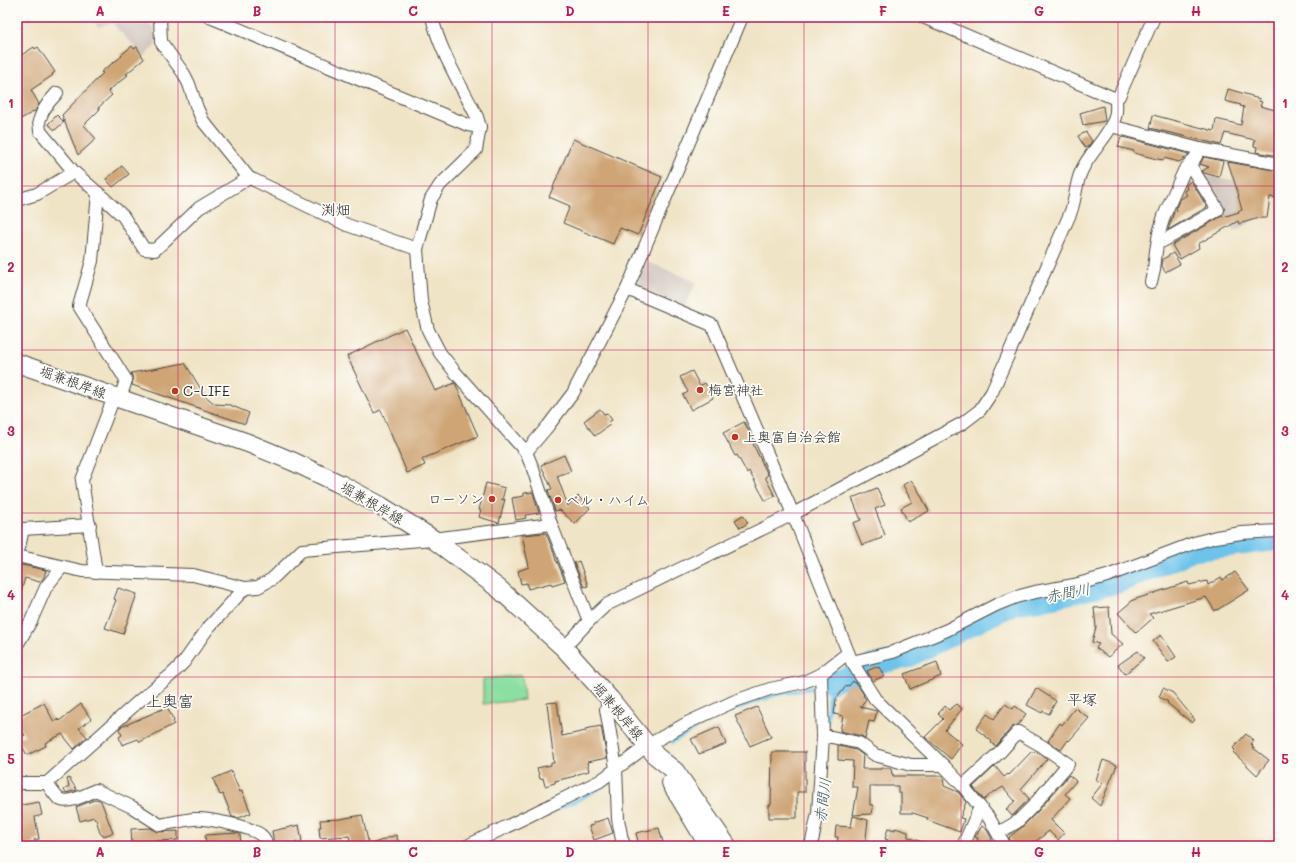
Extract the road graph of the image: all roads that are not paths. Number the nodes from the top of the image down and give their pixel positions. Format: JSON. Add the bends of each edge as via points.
{"nodes":[{"id":1,"x":160,"y":17,"type":"edge"},
{"id":2,"x":210,"y":17,"type":"edge"},
{"id":3,"x":432,"y":17,"type":"edge"},
{"id":4,"x":742,"y":17,"type":"edge"},
{"id":5,"x":923,"y":17,"type":"edge"},
{"id":6,"x":1154,"y":17,"type":"edge"},
{"id":7,"x":57,"y":93,"type":"dead end"},
{"id":8,"x":1116,"y":98,"type":"junction"},
{"id":9,"x":1111,"y":126,"type":"junction"},
{"id":10,"x":480,"y":127,"type":"junction"},
{"id":11,"x":1200,"y":149,"type":"junction"},
{"id":12,"x":1279,"y":164,"type":"edge"},
{"id":13,"x":1190,"y":165,"type":"junction"},
{"id":14,"x":74,"y":172,"type":"junction"},
{"id":15,"x":249,"y":178,"type":"junction"},
{"id":16,"x":98,"y":193,"type":"junction"},
{"id":17,"x":17,"y":200,"type":"edge"},
{"id":18,"x":1158,"y":242,"type":"junction"},
{"id":19,"x":417,"y":249,"type":"junction"},
{"id":20,"x":1151,"y":282,"type":"dead end"},
{"id":21,"x":627,"y":289,"type":"junction"},
{"id":22,"x":17,"y":363,"type":"edge"},
{"id":23,"x":117,"y":398,"type":"junction"},
{"id":24,"x":526,"y":452,"type":"junction"},
{"id":25,"x":793,"y":514,"type":"junction"},
{"id":26,"x":551,"y":524,"type":"junction"},
{"id":27,"x":90,"y":525,"type":"junction"},
{"id":28,"x":1279,"y":531,"type":"edge"},
{"id":29,"x":433,"y":539,"type":"junction"},
{"id":30,"x":17,"y":556,"type":"edge"},
{"id":31,"x":62,"y":567,"type":"junction"},
{"id":32,"x":96,"y":572,"type":"junction"},
{"id":33,"x":245,"y":588,"type":"junction"},
{"id":34,"x":589,"y":621,"type":"junction"},
{"id":35,"x":17,"y":645,"type":"edge"},
{"id":36,"x":564,"y":648,"type":"junction"},
{"id":37,"x":850,"y":658,"type":"junction"},
{"id":38,"x":821,"y":674,"type":"junction"},
{"id":39,"x":610,"y":699,"type":"junction"},
{"id":40,"x":828,"y":737,"type":"junction"},
{"id":41,"x":652,"y":750,"type":"junction"},
{"id":42,"x":943,"y":765,"type":"junction"},
{"id":43,"x":671,"y":774,"type":"junction"},
{"id":44,"x":617,"y":775,"type":"junction"},
{"id":45,"x":17,"y":783,"type":"edge"},
{"id":46,"x":47,"y":783,"type":"junction"},
{"id":47,"x":963,"y":786,"type":"junction"},
{"id":48,"x":980,"y":807,"type":"junction"},
{"id":49,"x":998,"y":833,"type":"junction"},
{"id":50,"x":266,"y":846,"type":"edge"},
{"id":51,"x":467,"y":846,"type":"edge"},
{"id":52,"x":625,"y":846,"type":"edge"},
{"id":53,"x":709,"y":846,"type":"edge"},
{"id":54,"x":718,"y":846,"type":"edge"},
{"id":55,"x":727,"y":846,"type":"edge"},
{"id":56,"x":737,"y":846,"type":"edge"},
{"id":57,"x":811,"y":846,"type":"edge"},
{"id":58,"x":963,"y":846,"type":"edge"},
{"id":59,"x":1005,"y":846,"type":"edge"}],
"edges":[{"from":1,"to":15,"type":"street","via":[[161,42],[184,74],[203,121]]},
{"from":2,"to":10,"type":"street","via":[[468,125]]},
{"from":3,"to":10,"type":"street","via":[[444,51]]},
{"from":4,"to":21,"type":"street"},
{"from":5,"to":8,"type":"street"},
{"from":6,"to":8,"type":"street"},
{"from":7,"to":14,"type":"street","via":[[43,111],[39,121],[40,131]]},
{"from":8,"to":9,"type":"street","via":[[1116,112]]},
{"from":9,"to":11,"type":"street"},
{"from":9,"to":25,"type":"street","via":[[1081,171],[1070,214],[992,392],[980,410],[963,423]]},
{"from":10,"to":19,"type":"street","via":[[476,150],[440,185],[431,200]]},
{"from":11,"to":12,"type":"street"},
{"from":11,"to":13,"type":"street"},
{"from":13,"to":18,"type":"street","via":[[1175,189],[1164,216]]},
{"from":13,"to":18,"type":"street","via":[[1218,210]]},
{"from":14,"to":16,"type":"street"},
{"from":14,"to":17,"type":"street","via":[[37,194]]},
{"from":15,"to":16,"type":"street","via":[[199,208],[155,250],[144,249],[122,216]]},
{"from":15,"to":19,"type":"street","via":[[345,224]]},
{"from":16,"to":23,"type":"street","via":[[92,260],[79,306],[126,380]]},
{"from":18,"to":20,"type":"street"},
{"from":19,"to":24,"type":"street","via":[[421,301],[428,330],[440,353]]},
{"from":21,"to":24,"type":"street","via":[[573,393]]},
{"from":21,"to":25,"type":"street","via":[[712,325]]},
{"from":22,"to":23,"type":"main road","name":"堀兼根岸線"},
{"from":23,"to":27,"type":"street","via":[[82,480]]},
{"from":23,"to":29,"type":"main road","name":"堀兼根岸線","via":[[248,443],[294,462],[381,506]]},
{"from":24,"to":26,"type":"street"},
{"from":25,"to":34,"type":"street","via":[[606,605]]},
{"from":25,"to":37,"type":"street"},
{"from":26,"to":29,"type":"street"},
{"from":26,"to":34,"type":"street"},
{"from":27,"to":30,"type":"street","via":[[23,529]]},
{"from":27,"to":32,"type":"street"},
{"from":28,"to":37,"type":"street","via":[[1241,533],[1201,541],[1107,576],[1016,597],[893,652]]},
{"from":29,"to":33,"type":"street","via":[[302,550],[272,579],[258,587]]},
{"from":29,"to":36,"type":"main road","name":"堀兼根岸線","via":[[498,588]]},
{"from":30,"to":31,"type":"street"},
{"from":31,"to":32,"type":"street"},
{"from":31,"to":35,"type":"street","via":[[46,587]]},
{"from":32,"to":33,"type":"street","via":[[193,575]]},
{"from":33,"to":46,"type":"street","via":[[208,628],[184,662],[171,675],[138,701]]},
{"from":34,"to":36,"type":"street"},
{"from":36,"to":39,"type":"main road","name":"堀兼根岸線"},
{"from":37,"to":38,"type":"street"},
{"from":37,"to":42,"type":"street","via":[[875,699]]},
{"from":38,"to":40,"type":"street"},
{"from":38,"to":41,"type":"street","via":[[804,682],[770,689],[735,701],[689,722]]},
{"from":39,"to":41,"type":"main road","name":"堀兼根岸線"},
{"from":39,"to":44,"type":"street","via":[[606,709]]},
{"from":40,"to":42,"type":"street","via":[[859,743],[875,755],[911,765]]},
{"from":40,"to":57,"type":"street"},
{"from":41,"to":43,"type":"main road","name":"堀兼根岸線"},
{"from":41,"to":44,"type":"street"},
{"from":42,"to":47,"type":"street"},
{"from":43,"to":53,"type":"main road","name":"堀兼根岸線"},
{"from":43,"to":54,"type":"main road","name":"堀兼根岸線"},
{"from":43,"to":55,"type":"main road","name":"堀兼根岸線"},
{"from":43,"to":56,"type":"main road","name":"堀兼根岸線"},
{"from":44,"to":51,"type":"street"},
{"from":44,"to":52,"type":"street","via":[[618,820]]},
{"from":45,"to":46,"type":"street"},
{"from":46,"to":50,"type":"street","via":[[64,802],[96,790],[132,807],[160,825],[194,819],[242,826],[263,837]]},
{"from":47,"to":48,"type":"street"},
{"from":47,"to":49,"type":"street","via":[[1018,732],[1068,764],[1017,822]]},
{"from":48,"to":49,"type":"street"},
{"from":48,"to":58,"type":"street"},
{"from":49,"to":59,"type":"street"}]}
